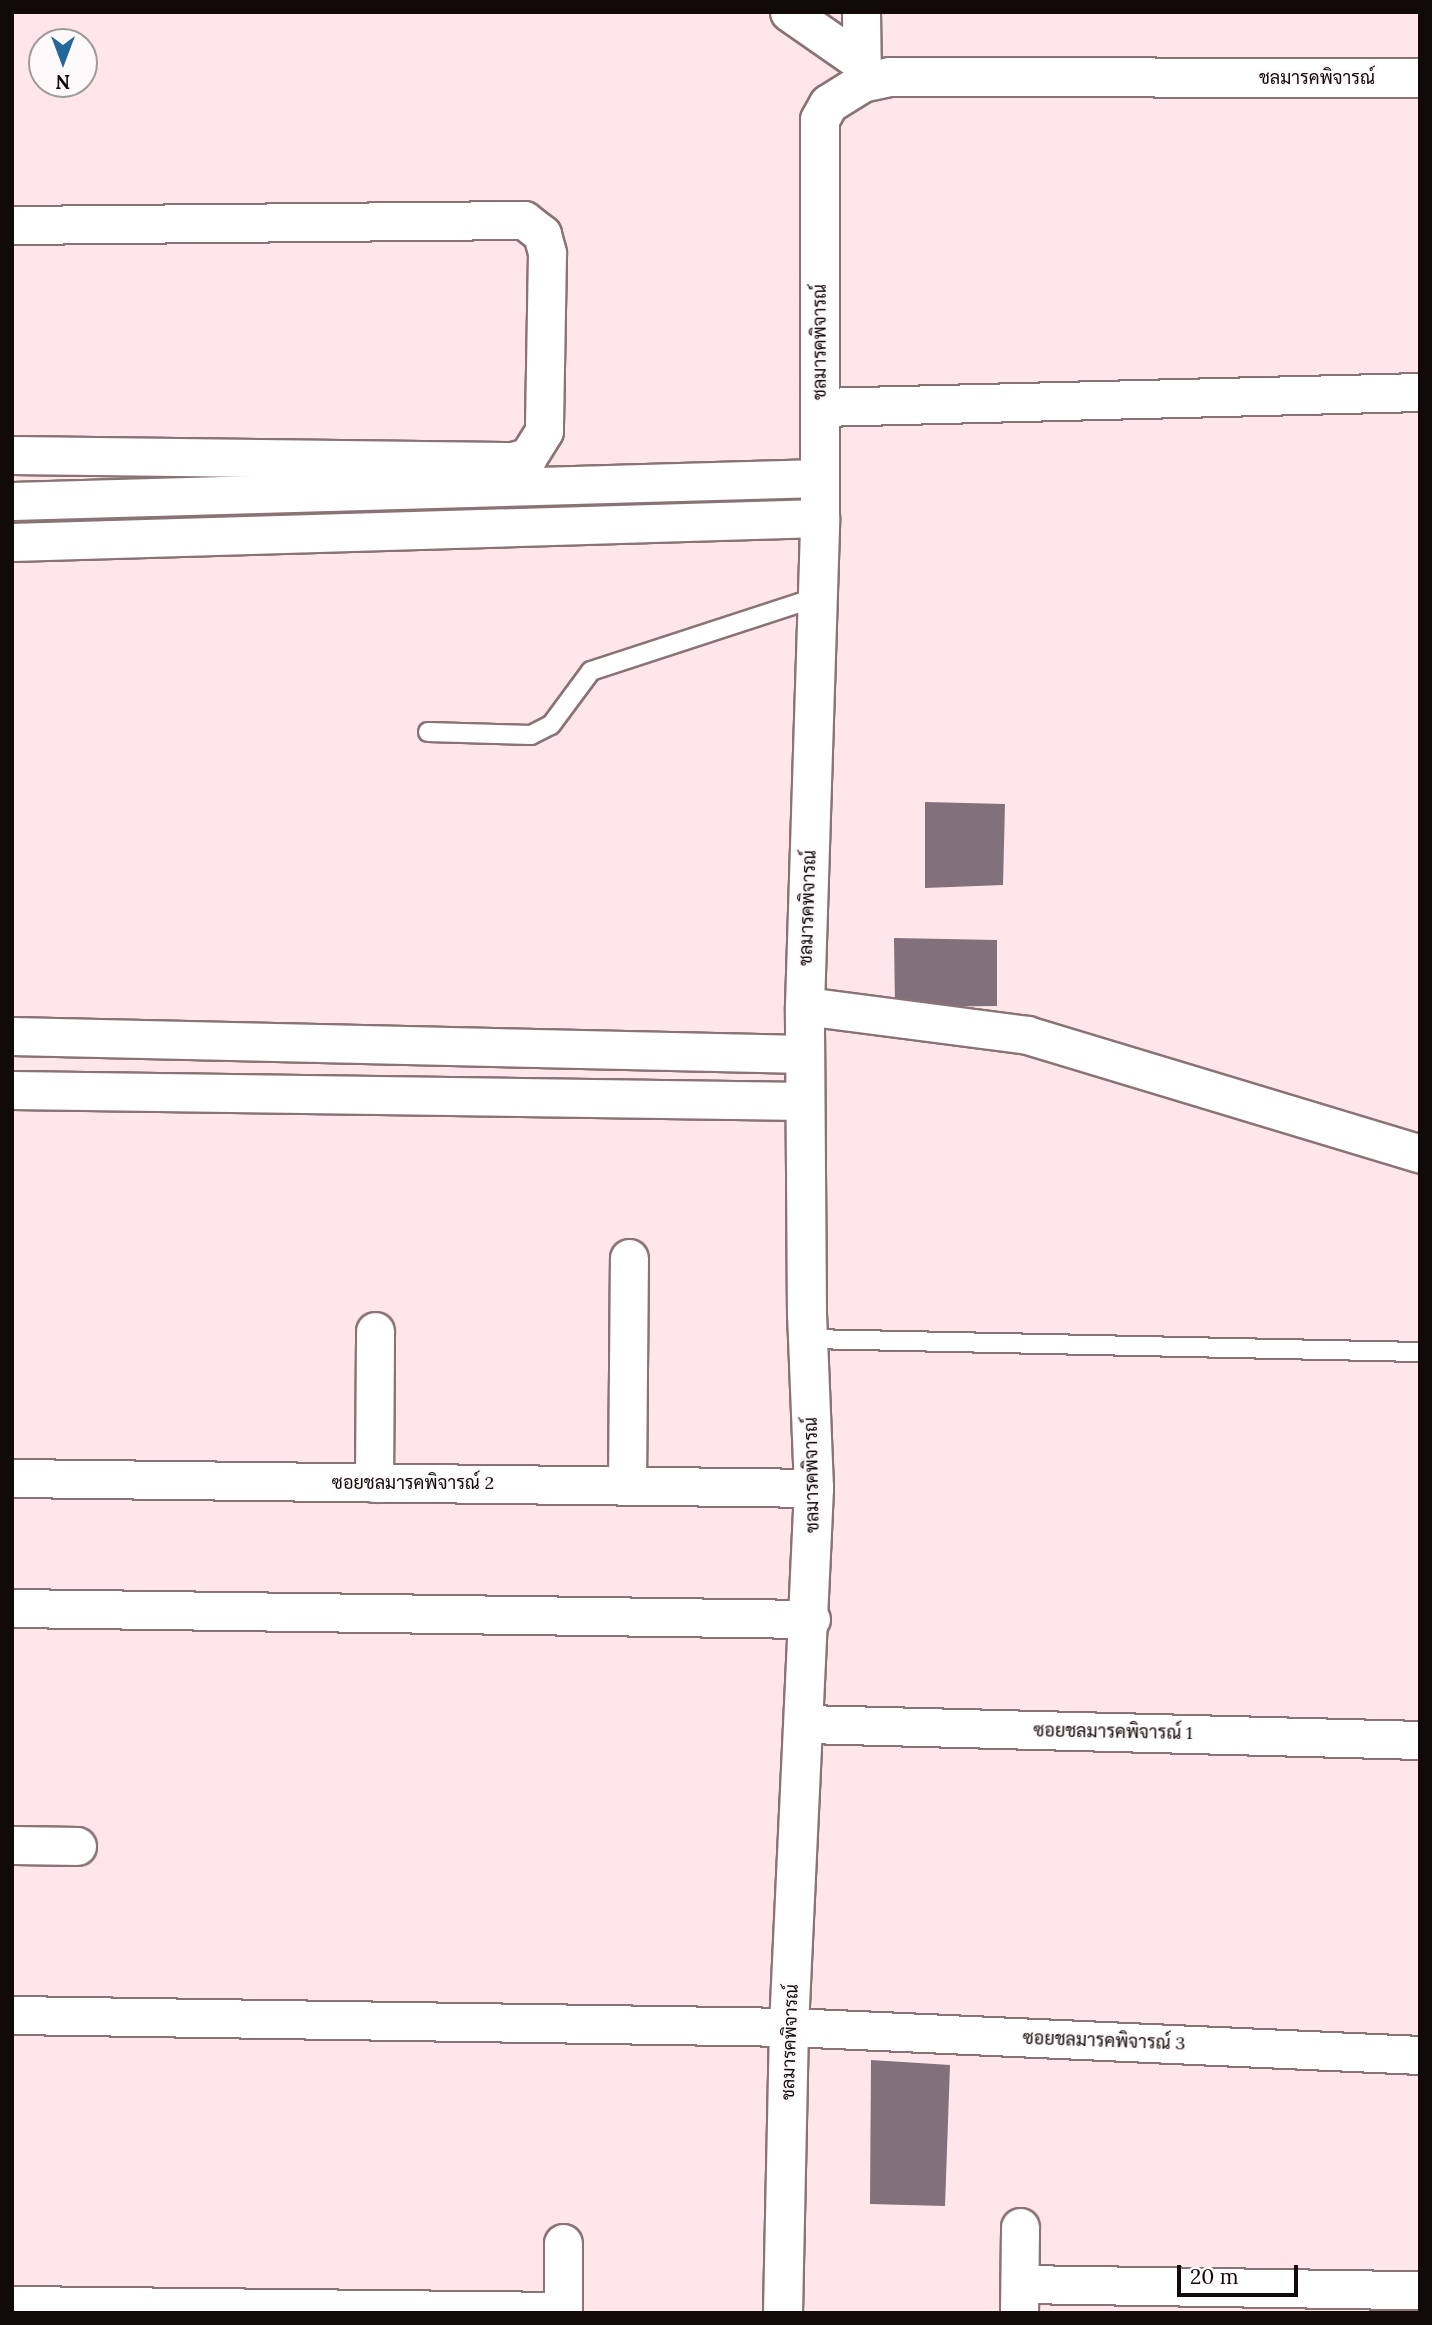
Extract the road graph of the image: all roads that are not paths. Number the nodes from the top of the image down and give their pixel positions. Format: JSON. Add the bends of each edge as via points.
{"nodes":[{"id":1,"x":789,"y":12,"type":"edge"},
{"id":2,"x":861,"y":12,"type":"edge"},
{"id":3,"x":861,"y":73,"type":"junction"},
{"id":4,"x":1420,"y":78,"type":"edge"},
{"id":5,"x":12,"y":225,"type":"edge"},
{"id":6,"x":1420,"y":392,"type":"edge"},
{"id":7,"x":820,"y":407,"type":"junction"},
{"id":8,"x":12,"y":455,"type":"edge"},
{"id":9,"x":820,"y":478,"type":"junction"},
{"id":10,"x":12,"y":501,"type":"edge"},
{"id":11,"x":820,"y":518,"type":"junction"},
{"id":12,"x":12,"y":542,"type":"edge"},
{"id":13,"x":818,"y":597,"type":"junction"},
{"id":14,"x":428,"y":732,"type":"dead end"},
{"id":15,"x":805,"y":1006,"type":"junction"},
{"id":16,"x":12,"y":1036,"type":"edge"},
{"id":17,"x":805,"y":1054,"type":"junction"},
{"id":18,"x":12,"y":1090,"type":"edge"},
{"id":19,"x":805,"y":1101,"type":"junction"},
{"id":20,"x":1420,"y":1154,"type":"edge"},
{"id":21,"x":629,"y":1258,"type":"dead end"},
{"id":22,"x":375,"y":1331,"type":"dead end"},
{"id":23,"x":809,"y":1339,"type":"junction"},
{"id":24,"x":1420,"y":1352,"type":"edge"},
{"id":25,"x":12,"y":1478,"type":"edge"},
{"id":26,"x":374,"y":1483,"type":"junction"},
{"id":27,"x":627,"y":1483,"type":"junction"},
{"id":28,"x":814,"y":1488,"type":"junction"},
{"id":29,"x":12,"y":1608,"type":"edge"},
{"id":30,"x":811,"y":1619,"type":"junction"},
{"id":31,"x":806,"y":1724,"type":"junction"},
{"id":32,"x":1420,"y":1740,"type":"edge"},
{"id":33,"x":12,"y":1845,"type":"edge"},
{"id":34,"x":78,"y":1846,"type":"dead end"},
{"id":35,"x":12,"y":2015,"type":"edge"},
{"id":36,"x":789,"y":2027,"type":"junction"},
{"id":37,"x":1420,"y":2055,"type":"edge"},
{"id":38,"x":1020,"y":2227,"type":"dead end"},
{"id":39,"x":563,"y":2243,"type":"dead end"},
{"id":40,"x":1420,"y":2290,"type":"edge"},
{"id":41,"x":1020,"y":2298,"type":"edge"},
{"id":42,"x":1306,"y":2301,"type":"edge"},
{"id":43,"x":12,"y":2305,"type":"edge"},
{"id":44,"x":56,"y":2309,"type":"edge"},
{"id":45,"x":563,"y":2312,"type":"edge"},
{"id":46,"x":783,"y":2313,"type":"edge"}],
"edges":[{"from":1,"to":3,"type":"street"},
{"from":2,"to":3,"type":"street"},
{"from":3,"to":4,"type":"street","name":"ชลมารคพิจารณ์","via":[[890,77]]},
{"from":3,"to":7,"type":"street","name":"ชลมารคพิจารณ์","via":[[829,104],[820,120]]},
{"from":5,"to":8,"type":"street","via":[[524,220],[542,234],[547,253],[544,431],[528,457],[512,461]]},
{"from":6,"to":7,"type":"street"},
{"from":7,"to":9,"type":"street","name":"ชลมารคพิจารณ์"},
{"from":9,"to":10,"type":"street"},
{"from":9,"to":11,"type":"street","name":"ชลมารคพิจารณ์"},
{"from":11,"to":12,"type":"street"},
{"from":11,"to":13,"type":"street","name":"ชลมารคพิจารณ์"},
{"from":13,"to":14,"type":"lane","via":[[591,671],[551,725],[531,735]]},
{"from":13,"to":15,"type":"street","name":"ชลมารคพิจารณ์"},
{"from":15,"to":17,"type":"street","name":"ชลมารคพิจารณ์"},
{"from":15,"to":20,"type":"street","via":[[1027,1035]]},
{"from":16,"to":17,"type":"street"},
{"from":17,"to":19,"type":"street","name":"ชลมารคพิจารณ์"},
{"from":18,"to":19,"type":"street"},
{"from":19,"to":23,"type":"street","name":"ชลมารคพิจารณ์"},
{"from":21,"to":27,"type":"street"},
{"from":22,"to":26,"type":"street"},
{"from":23,"to":24,"type":"lane"},
{"from":23,"to":28,"type":"street","name":"ชลมารคพิจารณ์"},
{"from":25,"to":26,"type":"street","name":"ซอยชลมารคพิจารณ์ 2"},
{"from":26,"to":27,"type":"street","name":"ซอยชลมารคพิจารณ์ 2"},
{"from":27,"to":28,"type":"street","name":"ซอยชลมารคพิจารณ์ 2"},
{"from":28,"to":30,"type":"street","name":"ชลมารคพิจารณ์"},
{"from":29,"to":30,"type":"street"},
{"from":30,"to":31,"type":"street","name":"ชลมารคพิจารณ์"},
{"from":31,"to":32,"type":"street","name":"ซอยชลมารคพิจารณ์ 1"},
{"from":31,"to":36,"type":"street","name":"ชลมารคพิจารณ์"},
{"from":33,"to":34,"type":"street"},
{"from":35,"to":36,"type":"street","name":"ซอยชลมารคพิจารณ์ 3"},
{"from":36,"to":37,"type":"street","name":"ซอยชลมารคพิจารณ์ 3"},
{"from":36,"to":46,"type":"street","name":"ชลมารคพิจารณ์"},
{"from":38,"to":41,"type":"street"},
{"from":39,"to":45,"type":"street"},
{"from":40,"to":42,"type":"street"},
{"from":41,"to":42,"type":"street"},
{"from":43,"to":44,"type":"street"},
{"from":44,"to":45,"type":"street"}]}
